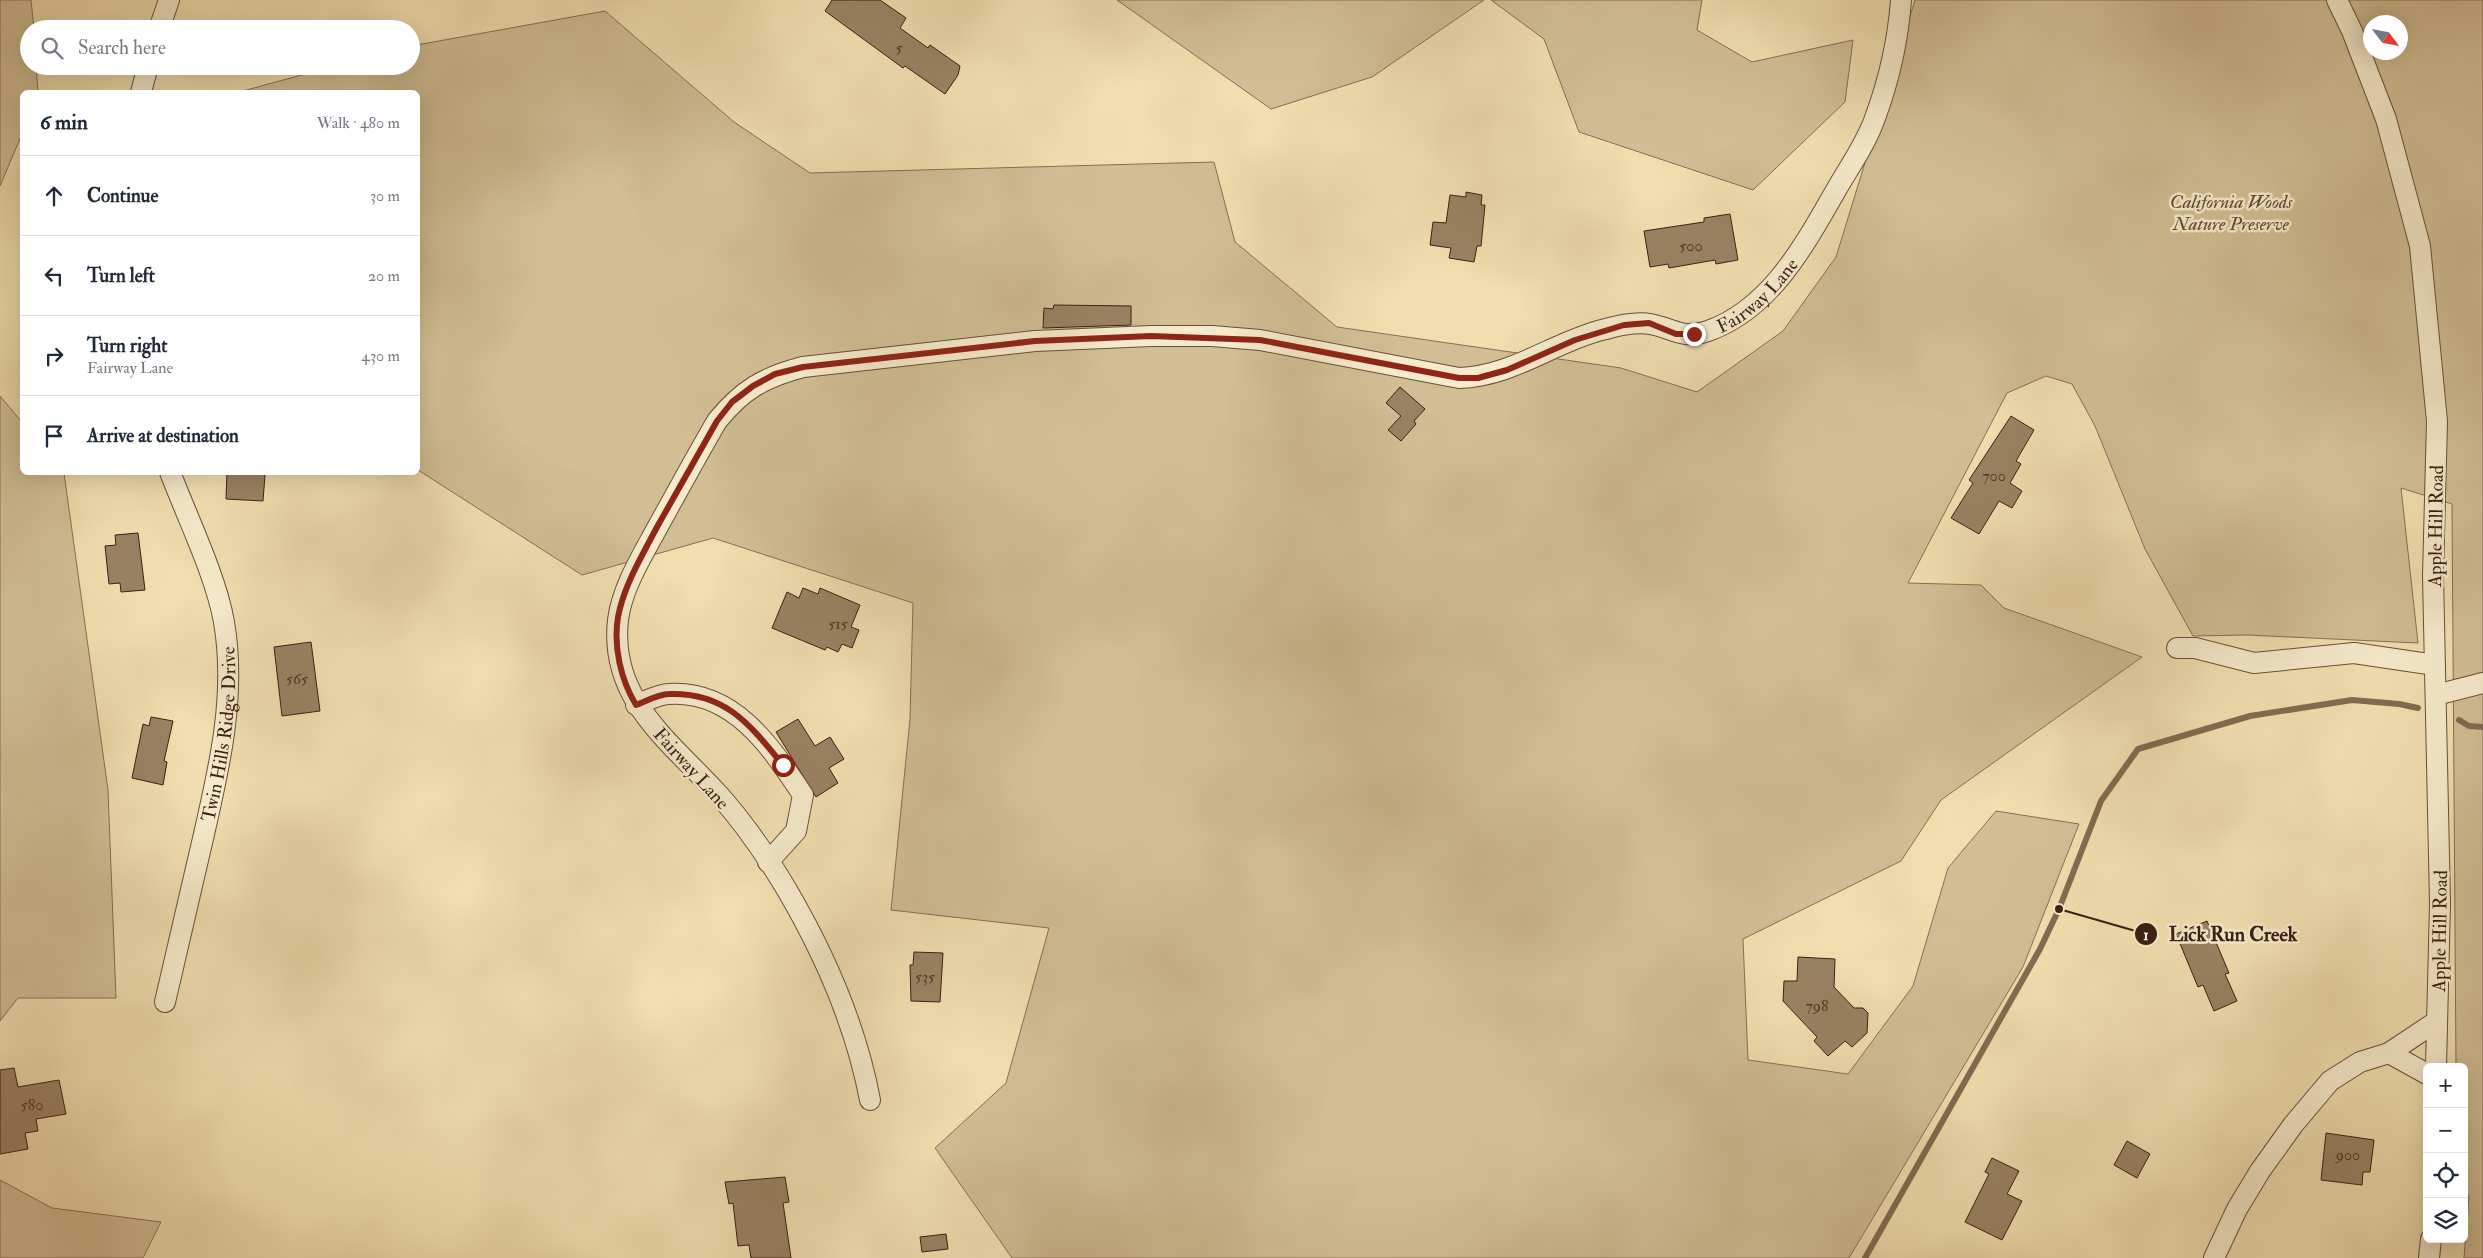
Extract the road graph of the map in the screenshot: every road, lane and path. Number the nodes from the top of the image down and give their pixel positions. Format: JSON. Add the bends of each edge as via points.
{"nodes":[{"id":1,"x":168,"y":0,"type":"edge"},
{"id":2,"x":1901,"y":0,"type":"edge"},
{"id":3,"x":2337,"y":0,"type":"edge"},
{"id":4,"x":162,"y":20,"type":"edge"},
{"id":5,"x":146,"y":75,"type":"edge"},
{"id":6,"x":142,"y":90,"type":"edge"},
{"id":7,"x":171,"y":475,"type":"edge"},
{"id":8,"x":2177,"y":648,"type":"dead end"},
{"id":9,"x":2435,"y":665,"type":"junction"},
{"id":10,"x":2483,"y":683,"type":"edge"},
{"id":11,"x":2436,"y":695,"type":"junction"},
{"id":12,"x":636,"y":705,"type":"junction"},
{"id":13,"x":768,"y":862,"type":"junction"},
{"id":14,"x":165,"y":1002,"type":"dead end"},
{"id":15,"x":2437,"y":1020,"type":"junction"},
{"id":16,"x":2389,"y":1054,"type":"junction"},
{"id":17,"x":2436,"y":1063,"type":"edge"},
{"id":18,"x":2423,"y":1072,"type":"edge"},
{"id":19,"x":870,"y":1100,"type":"dead end"},
{"id":20,"x":2430,"y":1243,"type":"edge"},
{"id":21,"x":2214,"y":1258,"type":"edge"},
{"id":22,"x":2428,"y":1258,"type":"edge"}],
"edges":[{"from":1,"to":4,"type":"street"},
{"from":2,"to":12,"type":"street","name":"Fairway Lane","via":[[1889,74],[1874,120],[1811,234],[1774,285],[1753,306],[1708,331],[1676,334],[1649,323],[1624,325],[1597,331],[1507,370],[1478,378],[1459,378],[1260,340],[1151,336],[1035,341],[803,367],[775,374],[753,386],[732,402],[717,421],[636,567],[623,597],[617,644],[621,670]]},
{"from":3,"to":9,"type":"street","name":"Apple Hill Road","via":[[2386,119],[2420,246],[2437,421],[2433,576]]},
{"from":5,"to":6,"type":"street"},
{"from":7,"to":14,"type":"street","name":"Twin Hills Ridge Drive","via":[[224,620],[229,693],[224,737]]},
{"from":8,"to":9,"type":"street","via":[[2195,648],[2254,663],[2354,653]]},
{"from":9,"to":11,"type":"street","name":"Apple Hill Road"},
{"from":10,"to":11,"type":"street"},
{"from":11,"to":15,"type":"street","name":"Apple Hill Road","via":[[2440,903]]},
{"from":12,"to":13,"type":"street","name":"Fairway Lane","via":[[720,797]]},
{"from":12,"to":13,"type":"street","via":[[668,694],[708,698],[747,721],[803,795],[796,832]]},
{"from":13,"to":19,"type":"street","name":"Fairway Lane","via":[[816,943],[842,1001],[863,1061]]},
{"from":15,"to":16,"type":"street"},
{"from":15,"to":17,"type":"street","name":"Apple Hill Road"},
{"from":16,"to":18,"type":"street"},
{"from":16,"to":21,"type":"street","via":[[2360,1062],[2330,1081],[2260,1172]]},
{"from":20,"to":22,"type":"street"}]}
